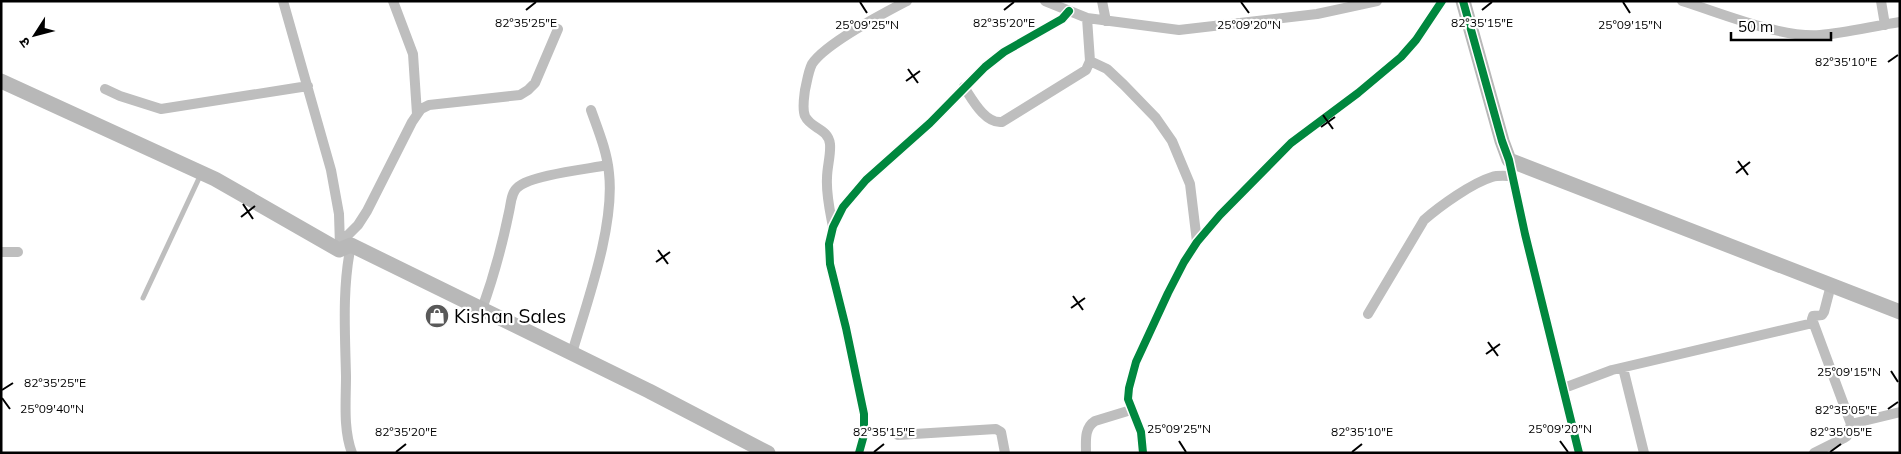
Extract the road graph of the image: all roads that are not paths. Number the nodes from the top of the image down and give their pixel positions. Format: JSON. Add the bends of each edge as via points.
{"nodes":[{"id":1,"x":283,"y":1,"type":"edge"},
{"id":2,"x":393,"y":1,"type":"edge"},
{"id":3,"x":907,"y":1,"type":"edge"},
{"id":4,"x":1045,"y":1,"type":"edge"},
{"id":5,"x":1102,"y":1,"type":"edge"},
{"id":6,"x":1377,"y":1,"type":"edge"},
{"id":7,"x":1442,"y":1,"type":"edge"},
{"id":8,"x":1463,"y":1,"type":"edge"},
{"id":9,"x":1682,"y":1,"type":"edge"},
{"id":10,"x":1881,"y":1,"type":"edge"},
{"id":11,"x":1069,"y":11,"type":"junction"},
{"id":12,"x":1087,"y":18,"type":"junction"},
{"id":13,"x":1106,"y":21,"type":"junction"},
{"id":14,"x":1900,"y":22,"type":"edge"},
{"id":15,"x":1885,"y":24,"type":"junction"},
{"id":16,"x":558,"y":29,"type":"dead end"},
{"id":17,"x":1090,"y":61,"type":"junction"},
{"id":18,"x":1,"y":81,"type":"edge"},
{"id":19,"x":308,"y":86,"type":"junction"},
{"id":20,"x":964,"y":88,"type":"junction"},
{"id":21,"x":104,"y":89,"type":"dead end"},
{"id":22,"x":591,"y":110,"type":"dead end"},
{"id":23,"x":417,"y":114,"type":"junction"},
{"id":24,"x":1509,"y":160,"type":"junction"},
{"id":25,"x":608,"y":165,"type":"junction"},
{"id":26,"x":201,"y":172,"type":"junction"},
{"id":27,"x":1512,"y":176,"type":"junction"},
{"id":28,"x":833,"y":227,"type":"junction"},
{"id":29,"x":1197,"y":242,"type":"junction"},
{"id":30,"x":343,"y":246,"type":"junction"},
{"id":31,"x":1,"y":252,"type":"edge"},
{"id":32,"x":18,"y":252,"type":"dead end"},
{"id":33,"x":1831,"y":285,"type":"junction"},
{"id":34,"x":143,"y":298,"type":"dead end"},
{"id":35,"x":482,"y":309,"type":"junction"},
{"id":36,"x":1900,"y":312,"type":"edge"},
{"id":37,"x":1368,"y":314,"type":"dead end"},
{"id":38,"x":1813,"y":323,"type":"junction"},
{"id":39,"x":572,"y":353,"type":"junction"},
{"id":40,"x":1623,"y":368,"type":"junction"},
{"id":41,"x":1564,"y":388,"type":"junction"},
{"id":42,"x":1132,"y":410,"type":"junction"},
{"id":43,"x":1900,"y":412,"type":"edge"},
{"id":44,"x":1851,"y":424,"type":"junction"},
{"id":45,"x":898,"y":435,"type":"dead end"},
{"id":46,"x":352,"y":453,"type":"edge"},
{"id":47,"x":768,"y":453,"type":"edge"},
{"id":48,"x":859,"y":453,"type":"edge"},
{"id":49,"x":1005,"y":453,"type":"edge"},
{"id":50,"x":1086,"y":453,"type":"edge"},
{"id":51,"x":1143,"y":453,"type":"edge"},
{"id":52,"x":1579,"y":453,"type":"edge"},
{"id":53,"x":1644,"y":453,"type":"edge"},
{"id":54,"x":1814,"y":453,"type":"edge"}],
"edges":[{"from":1,"to":19,"type":"street"},
{"from":2,"to":23,"type":"street","via":[[413,54]]},
{"from":3,"to":28,"type":"street","via":[[830,48],[812,64],[808,76],[805,116],[824,132],[830,145],[827,178]]},
{"from":4,"to":11,"type":"street"},
{"from":5,"to":13,"type":"street"},
{"from":6,"to":13,"type":"street","via":[[1317,14],[1179,30]]},
{"from":7,"to":29,"type":"street","via":[[1401,57],[1291,144]]},
{"from":8,"to":24,"type":"main road"},
{"from":9,"to":15,"type":"street","via":[[1769,29],[1806,35]]},
{"from":10,"to":15,"type":"street"},
{"from":11,"to":12,"type":"street"},
{"from":11,"to":20,"type":"street","via":[[1062,19],[1004,52]]},
{"from":12,"to":13,"type":"street"},
{"from":12,"to":17,"type":"street"},
{"from":14,"to":15,"type":"street"},
{"from":16,"to":23,"type":"street","via":[[535,83],[520,95],[429,104]]},
{"from":17,"to":20,"type":"street","via":[[1086,70],[998,123],[985,115]]},
{"from":17,"to":29,"type":"street","via":[[1107,69],[1124,85],[1156,118],[1172,141],[1190,184]]},
{"from":18,"to":26,"type":"main road"},
{"from":19,"to":21,"type":"street","via":[[162,109]]},
{"from":19,"to":30,"type":"street","via":[[332,170]]},
{"from":20,"to":28,"type":"street","via":[[866,180],[842,207]]},
{"from":22,"to":25,"type":"street"},
{"from":23,"to":30,"type":"street","via":[[367,211]]},
{"from":24,"to":27,"type":"street"},
{"from":24,"to":33,"type":"main road"},
{"from":25,"to":35,"type":"street","via":[[546,176],[517,187]]},
{"from":25,"to":39,"type":"street","via":[[606,231]]},
{"from":26,"to":30,"type":"main road"},
{"from":26,"to":34,"type":"lane"},
{"from":27,"to":37,"type":"street","via":[[1494,176],[1478,183],[1424,220]]},
{"from":27,"to":41,"type":"street"},
{"from":28,"to":48,"type":"street","via":[[829,244],[830,264],[864,414],[864,435]]},
{"from":29,"to":42,"type":"street","via":[[1168,292],[1136,362],[1128,400]]},
{"from":30,"to":35,"type":"main road"},
{"from":30,"to":46,"type":"street","via":[[346,410]]},
{"from":31,"to":32,"type":"street"},
{"from":33,"to":36,"type":"main road"},
{"from":33,"to":38,"type":"street","via":[[1824,312],[1813,316]]},
{"from":35,"to":39,"type":"main road"},
{"from":38,"to":40,"type":"street"},
{"from":38,"to":44,"type":"street"},
{"from":39,"to":47,"type":"main road"},
{"from":40,"to":41,"type":"street"},
{"from":40,"to":53,"type":"street"},
{"from":41,"to":52,"type":"street"},
{"from":42,"to":50,"type":"street","via":[[1091,424],[1087,432]]},
{"from":42,"to":51,"type":"street"},
{"from":43,"to":44,"type":"street"},
{"from":44,"to":54,"type":"street","via":[[1847,436]]},
{"from":45,"to":49,"type":"street","via":[[996,429],[1001,432]]}]}
